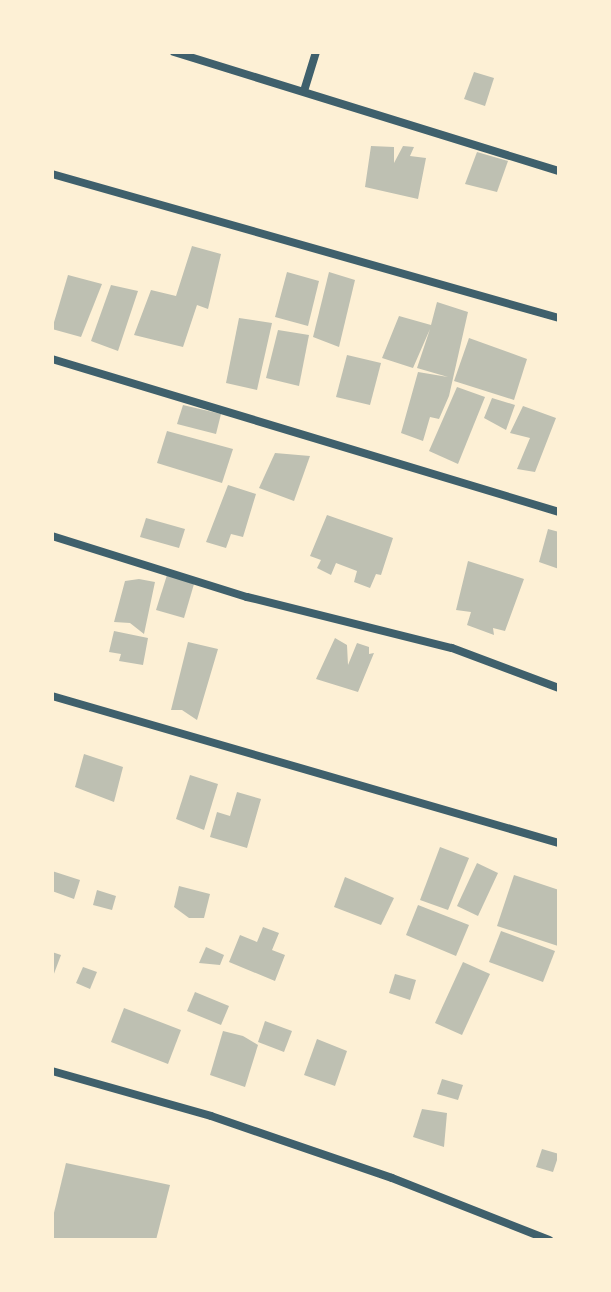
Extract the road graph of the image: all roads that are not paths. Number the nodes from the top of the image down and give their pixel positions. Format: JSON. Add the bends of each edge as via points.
{"nodes":[{"id":1,"x":174,"y":52,"type":"edge"},
{"id":2,"x":316,"y":52,"type":"edge"},
{"id":3,"x":304,"y":91,"type":"junction"},
{"id":4,"x":559,"y":171,"type":"edge"},
{"id":5,"x":52,"y":174,"type":"edge"},
{"id":6,"x":559,"y":318,"type":"edge"},
{"id":7,"x":52,"y":359,"type":"edge"},
{"id":8,"x":559,"y":512,"type":"edge"},
{"id":9,"x":52,"y":536,"type":"edge"},
{"id":10,"x":559,"y":688,"type":"edge"},
{"id":11,"x":52,"y":696,"type":"edge"},
{"id":12,"x":559,"y":843,"type":"edge"},
{"id":13,"x":52,"y":1071,"type":"edge"},
{"id":14,"x":549,"y":1240,"type":"edge"}],
"edges":[{"from":1,"to":3,"type":"street"},
{"from":2,"to":3,"type":"street"},
{"from":3,"to":4,"type":"street"},
{"from":5,"to":6,"type":"street"},
{"from":7,"to":8,"type":"street"},
{"from":9,"to":10,"type":"street","via":[[247,597],[452,648]]},
{"from":11,"to":12,"type":"street"},
{"from":13,"to":14,"type":"street","via":[[211,1116],[392,1178]]}]}
